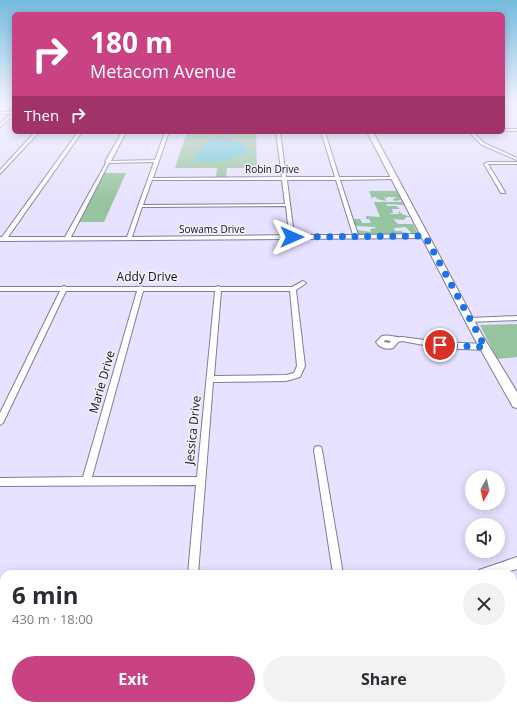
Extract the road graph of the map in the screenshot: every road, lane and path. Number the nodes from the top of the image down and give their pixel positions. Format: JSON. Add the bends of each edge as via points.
{"nodes":[{"id":1,"x":33,"y":136,"type":"edge"},
{"id":2,"x":77,"y":136,"type":"edge"},
{"id":3,"x":122,"y":136,"type":"edge"},
{"id":4,"x":165,"y":136,"type":"edge"},
{"id":5,"x":279,"y":136,"type":"edge"},
{"id":6,"x":324,"y":136,"type":"edge"},
{"id":7,"x":372,"y":136,"type":"edge"},
{"id":8,"x":475,"y":136,"type":"edge"},
{"id":9,"x":517,"y":159,"type":"edge"},
{"id":10,"x":156,"y":161,"type":"junction"},
{"id":11,"x":107,"y":162,"type":"junction"},
{"id":12,"x":517,"y":163,"type":"edge"},
{"id":13,"x":0,"y":173,"type":"edge"},
{"id":14,"x":284,"y":178,"type":"junction"},
{"id":15,"x":338,"y":178,"type":"junction"},
{"id":16,"x":394,"y":178,"type":"junction"},
{"id":17,"x":150,"y":179,"type":"junction"},
{"id":18,"x":503,"y":192,"type":"dead end"},
{"id":19,"x":288,"y":205,"type":"junction"},
{"id":20,"x":142,"y":206,"type":"junction"},
{"id":21,"x":356,"y":236,"type":"junction"},
{"id":22,"x":425,"y":236,"type":"junction"},
{"id":23,"x":292,"y":237,"type":"junction"},
{"id":24,"x":129,"y":238,"type":"junction"},
{"id":25,"x":2,"y":239,"type":"edge"},
{"id":26,"x":67,"y":239,"type":"junction"},
{"id":27,"x":303,"y":283,"type":"dead end"},
{"id":28,"x":64,"y":288,"type":"junction"},
{"id":29,"x":141,"y":288,"type":"junction"},
{"id":30,"x":218,"y":288,"type":"junction"},
{"id":31,"x":0,"y":289,"type":"edge"},
{"id":32,"x":293,"y":289,"type":"junction"},
{"id":33,"x":517,"y":318,"type":"edge"},
{"id":34,"x":470,"y":320,"type":"junction"},
{"id":35,"x":396,"y":340,"type":"dead end"},
{"id":36,"x":488,"y":351,"type":"junction"},
{"id":37,"x":211,"y":379,"type":"junction"},
{"id":38,"x":517,"y":403,"type":"edge"},
{"id":39,"x":517,"y":411,"type":"edge"},
{"id":40,"x":0,"y":421,"type":"edge"},
{"id":41,"x":318,"y":450,"type":"dead end"},
{"id":42,"x":200,"y":481,"type":"junction"},
{"id":43,"x":0,"y":482,"type":"edge"},
{"id":44,"x":86,"y":482,"type":"junction"},
{"id":45,"x":517,"y":563,"type":"edge"},
{"id":46,"x":193,"y":570,"type":"edge"},
{"id":47,"x":337,"y":570,"type":"edge"},
{"id":48,"x":495,"y":570,"type":"edge"}],
"edges":[{"from":1,"to":13,"type":"street"},
{"from":2,"to":25,"type":"street"},
{"from":3,"to":11,"type":"street"},
{"from":4,"to":10,"type":"street"},
{"from":5,"to":14,"type":"street"},
{"from":6,"to":15,"type":"street"},
{"from":7,"to":16,"type":"main road"},
{"from":8,"to":9,"type":"street","via":[[483,144]]},
{"from":10,"to":11,"type":"street"},
{"from":10,"to":17,"type":"street"},
{"from":11,"to":26,"type":"street"},
{"from":12,"to":18,"type":"street","via":[[486,164]]},
{"from":14,"to":15,"type":"street","name":"Robin Drive"},
{"from":14,"to":17,"type":"street","name":"Robin Drive"},
{"from":14,"to":19,"type":"street"},
{"from":15,"to":16,"type":"street","name":"Robin Drive"},
{"from":15,"to":21,"type":"street"},
{"from":16,"to":22,"type":"main road"},
{"from":17,"to":20,"type":"street"},
{"from":19,"to":20,"type":"street"},
{"from":19,"to":23,"type":"street"},
{"from":20,"to":24,"type":"street"},
{"from":21,"to":22,"type":"street","name":"Sowams Drive"},
{"from":21,"to":23,"type":"street","name":"Sowams Drive"},
{"from":22,"to":34,"type":"main road"},
{"from":23,"to":24,"type":"street","name":"Sowams Drive"},
{"from":24,"to":26,"type":"street","name":"Sowams Drive"},
{"from":25,"to":26,"type":"street","name":"Sowams Drive"},
{"from":27,"to":32,"type":"street"},
{"from":28,"to":29,"type":"street","name":"Addy Drive"},
{"from":28,"to":31,"type":"street","name":"Addy Drive"},
{"from":28,"to":40,"type":"street"},
{"from":29,"to":30,"type":"street","name":"Addy Drive"},
{"from":29,"to":44,"type":"street","name":"Marie Drive"},
{"from":30,"to":32,"type":"street","name":"Addy Drive"},
{"from":30,"to":37,"type":"street","name":"Jessica Drive"},
{"from":32,"to":37,"type":"street","via":[[301,366],[297,375],[286,378]]},
{"from":33,"to":34,"type":"street"},
{"from":34,"to":36,"type":"main road"},
{"from":35,"to":36,"type":"street"},
{"from":36,"to":38,"type":"main road"},
{"from":36,"to":39,"type":"main road"},
{"from":37,"to":42,"type":"street","name":"Jessica Drive"},
{"from":41,"to":47,"type":"street"},
{"from":42,"to":44,"type":"street"},
{"from":42,"to":46,"type":"street","name":"Jessica Drive"},
{"from":43,"to":44,"type":"street"},
{"from":45,"to":48,"type":"street"}]}
